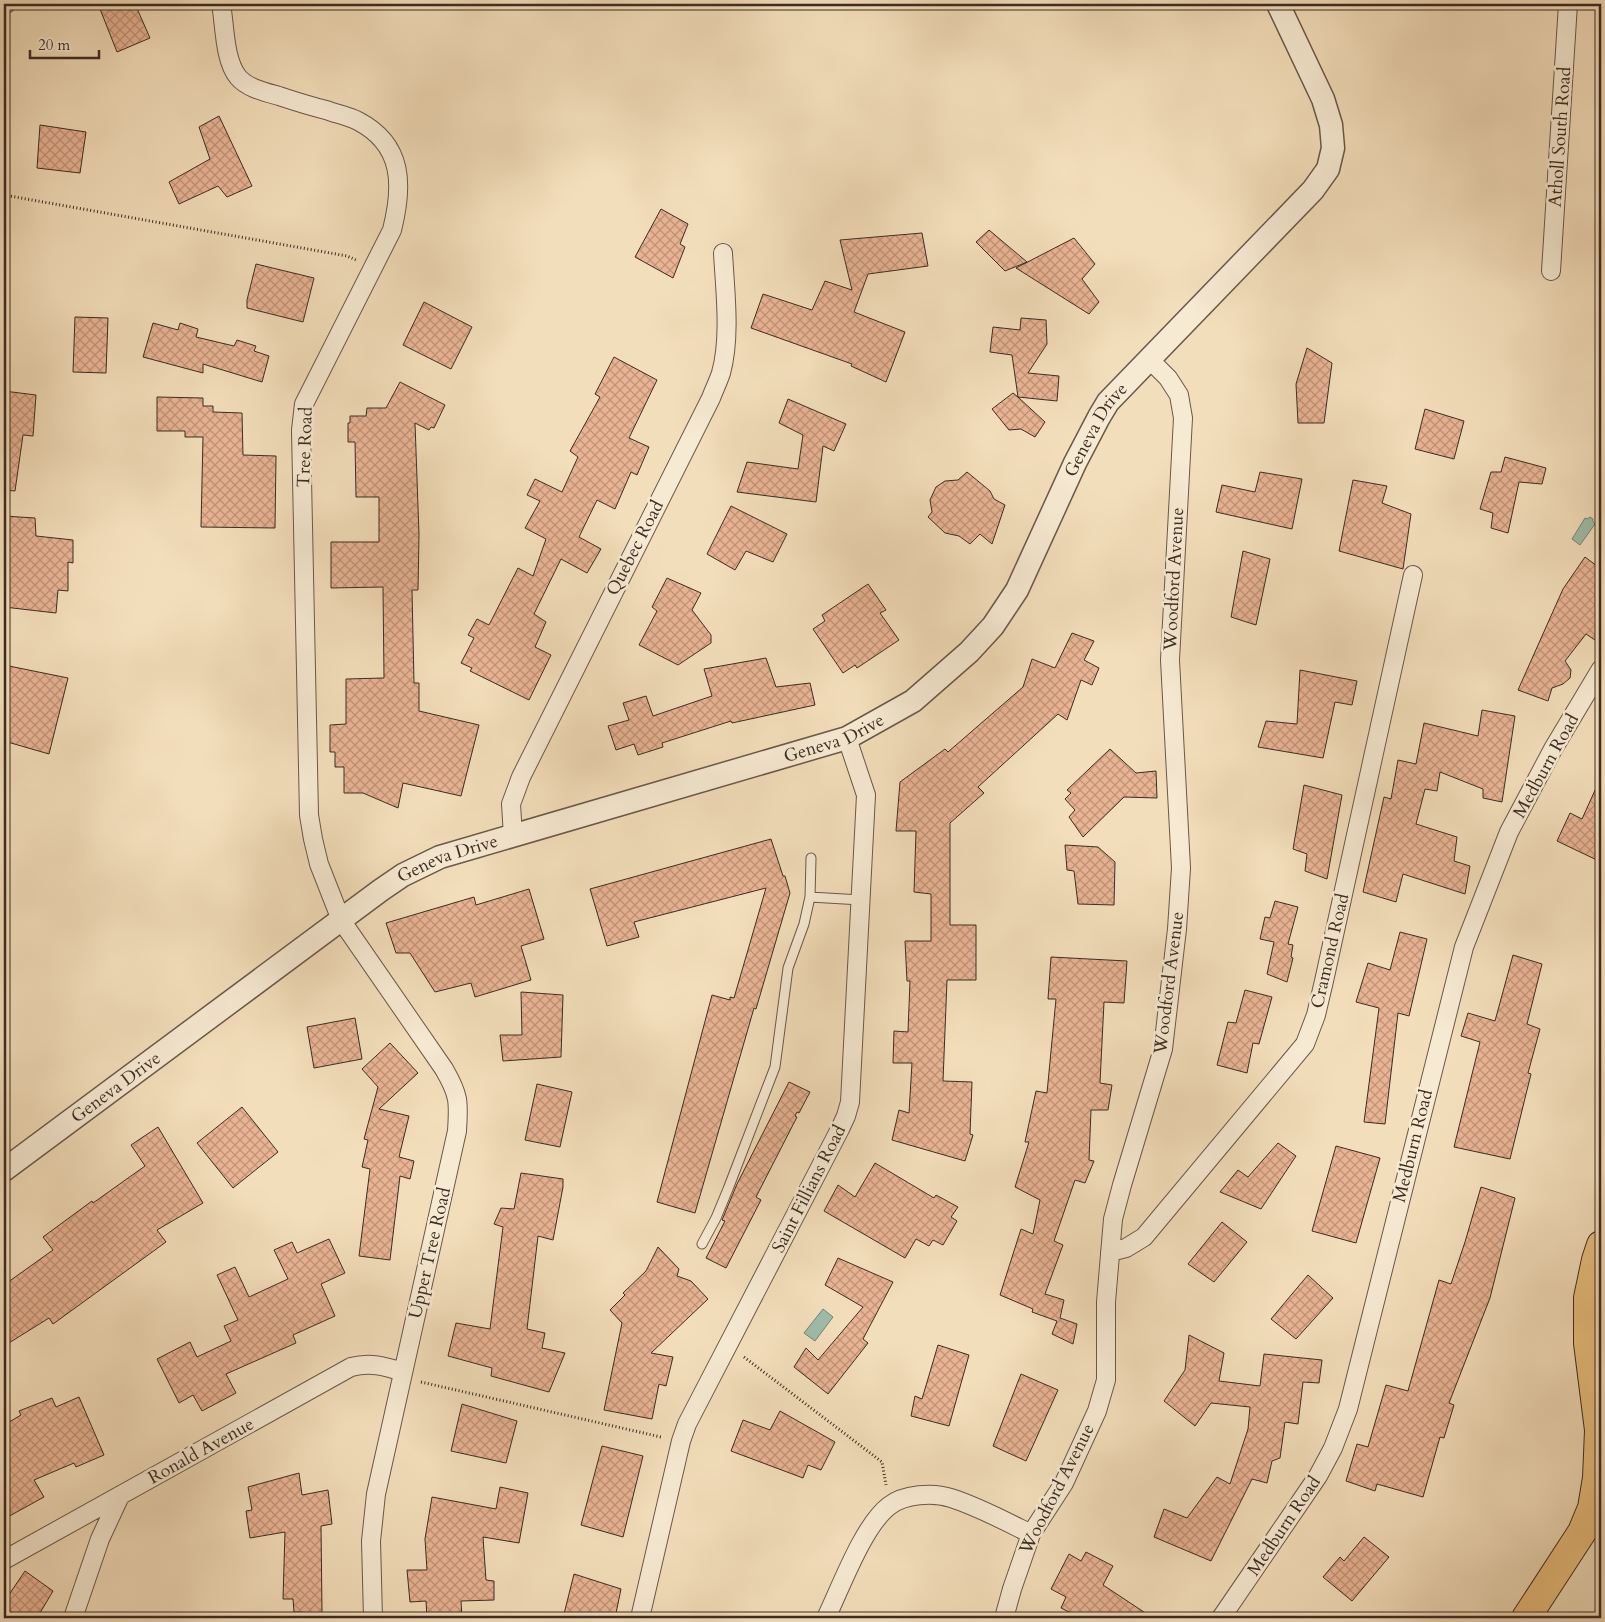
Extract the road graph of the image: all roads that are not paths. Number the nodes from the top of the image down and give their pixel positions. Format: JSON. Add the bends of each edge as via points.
{"nodes":[{"id":1,"x":221,"y":4,"type":"edge"},
{"id":2,"x":1278,"y":4,"type":"edge"},
{"id":3,"x":1568,"y":4,"type":"edge"},
{"id":4,"x":723,"y":253,"type":"dead end"},
{"id":5,"x":1551,"y":271,"type":"dead end"},
{"id":6,"x":1150,"y":360,"type":"junction"},
{"id":7,"x":1413,"y":574,"type":"dead end"},
{"id":8,"x":1601,"y":669,"type":"edge"},
{"id":9,"x":847,"y":738,"type":"junction"},
{"id":10,"x":513,"y":836,"type":"junction"},
{"id":11,"x":811,"y":858,"type":"dead end"},
{"id":12,"x":810,"y":897,"type":"junction"},
{"id":13,"x":861,"y":900,"type":"junction"},
{"id":14,"x":341,"y":920,"type":"junction"},
{"id":15,"x":4,"y":1170,"type":"edge"},
{"id":16,"x":702,"y":1244,"type":"dead end"},
{"id":17,"x":1601,"y":1245,"type":"edge"},
{"id":18,"x":1110,"y":1252,"type":"junction"},
{"id":19,"x":403,"y":1372,"type":"junction"},
{"id":20,"x":120,"y":1496,"type":"junction"},
{"id":21,"x":1031,"y":1534,"type":"junction"},
{"id":22,"x":4,"y":1560,"type":"edge"},
{"id":23,"x":73,"y":1618,"type":"edge"},
{"id":24,"x":373,"y":1618,"type":"edge"},
{"id":25,"x":640,"y":1618,"type":"edge"},
{"id":26,"x":826,"y":1618,"type":"edge"},
{"id":27,"x":1004,"y":1618,"type":"edge"},
{"id":28,"x":1221,"y":1618,"type":"edge"},
{"id":29,"x":1526,"y":1618,"type":"edge"}],
"edges":[{"from":1,"to":14,"type":"street","name":"Tree Road","via":[[230,63],[238,78],[267,93],[359,121],[387,146],[399,183],[392,230],[304,404],[301,430],[309,815],[319,864]]},
{"from":2,"to":6,"type":"street","name":"Geneva Drive","via":[[1323,100],[1331,125],[1333,148],[1328,168],[1313,190]]},
{"from":3,"to":5,"type":"street","name":"Atholl South Road"},
{"from":4,"to":10,"type":"street","name":"Quebec Road","via":[[726,316],[721,373],[520,777],[511,804]]},
{"from":6,"to":9,"type":"street","name":"Geneva Drive","via":[[1108,402],[1099,417],[1017,590],[993,626],[969,652],[913,701]]},
{"from":6,"to":18,"type":"street","name":"Woodford Avenue","via":[[1179,395],[1183,418],[1170,660],[1181,868],[1163,1049],[1113,1219]]},
{"from":7,"to":18,"type":"street","name":"Cramond Road","via":[[1324,981],[1305,1044],[1144,1237],[1126,1248]]},
{"from":8,"to":28,"type":"street","name":"Medburn Road","via":[[1553,749],[1510,832],[1464,947],[1348,1410],[1333,1448],[1318,1476]]},
{"from":9,"to":10,"type":"street","name":"Geneva Drive"},
{"from":9,"to":13,"type":"street","name":"Saint Fillians Road","via":[[866,795]]},
{"from":10,"to":14,"type":"street","name":"Geneva Drive","via":[[421,865]]},
{"from":11,"to":12,"type":"lane"},
{"from":12,"to":13,"type":"lane"},
{"from":12,"to":16,"type":"lane","via":[[788,968],[775,1067],[728,1189]]},
{"from":13,"to":25,"type":"street","name":"Saint Fillians Road","via":[[850,1102],[846,1116],[687,1424]]},
{"from":14,"to":15,"type":"street","name":"Geneva Drive"},
{"from":14,"to":19,"type":"street","name":"Upper Tree Road","via":[[444,1069],[455,1087],[459,1105],[457,1130]]},
{"from":17,"to":29,"type":"main road","via":[[1588,1298],[1588,1344],[1598,1430],[1597,1478],[1592,1508],[1582,1532]]},
{"from":18,"to":21,"type":"street","name":"Woodford Avenue","via":[[1106,1380],[1097,1411],[1064,1484]]},
{"from":19,"to":20,"type":"street","name":"Ronald Avenue","via":[[381,1365],[351,1367]]},
{"from":19,"to":24,"type":"street","name":"Upper Tree Road","via":[[376,1494],[371,1541]]},
{"from":20,"to":22,"type":"street","name":"Ronald Avenue"},
{"from":20,"to":23,"type":"street","via":[[100,1539]]},
{"from":21,"to":26,"type":"street","via":[[950,1497],[927,1494],[909,1497],[889,1506],[874,1523]]},
{"from":21,"to":27,"type":"street","name":"Woodford Avenue"}]}
